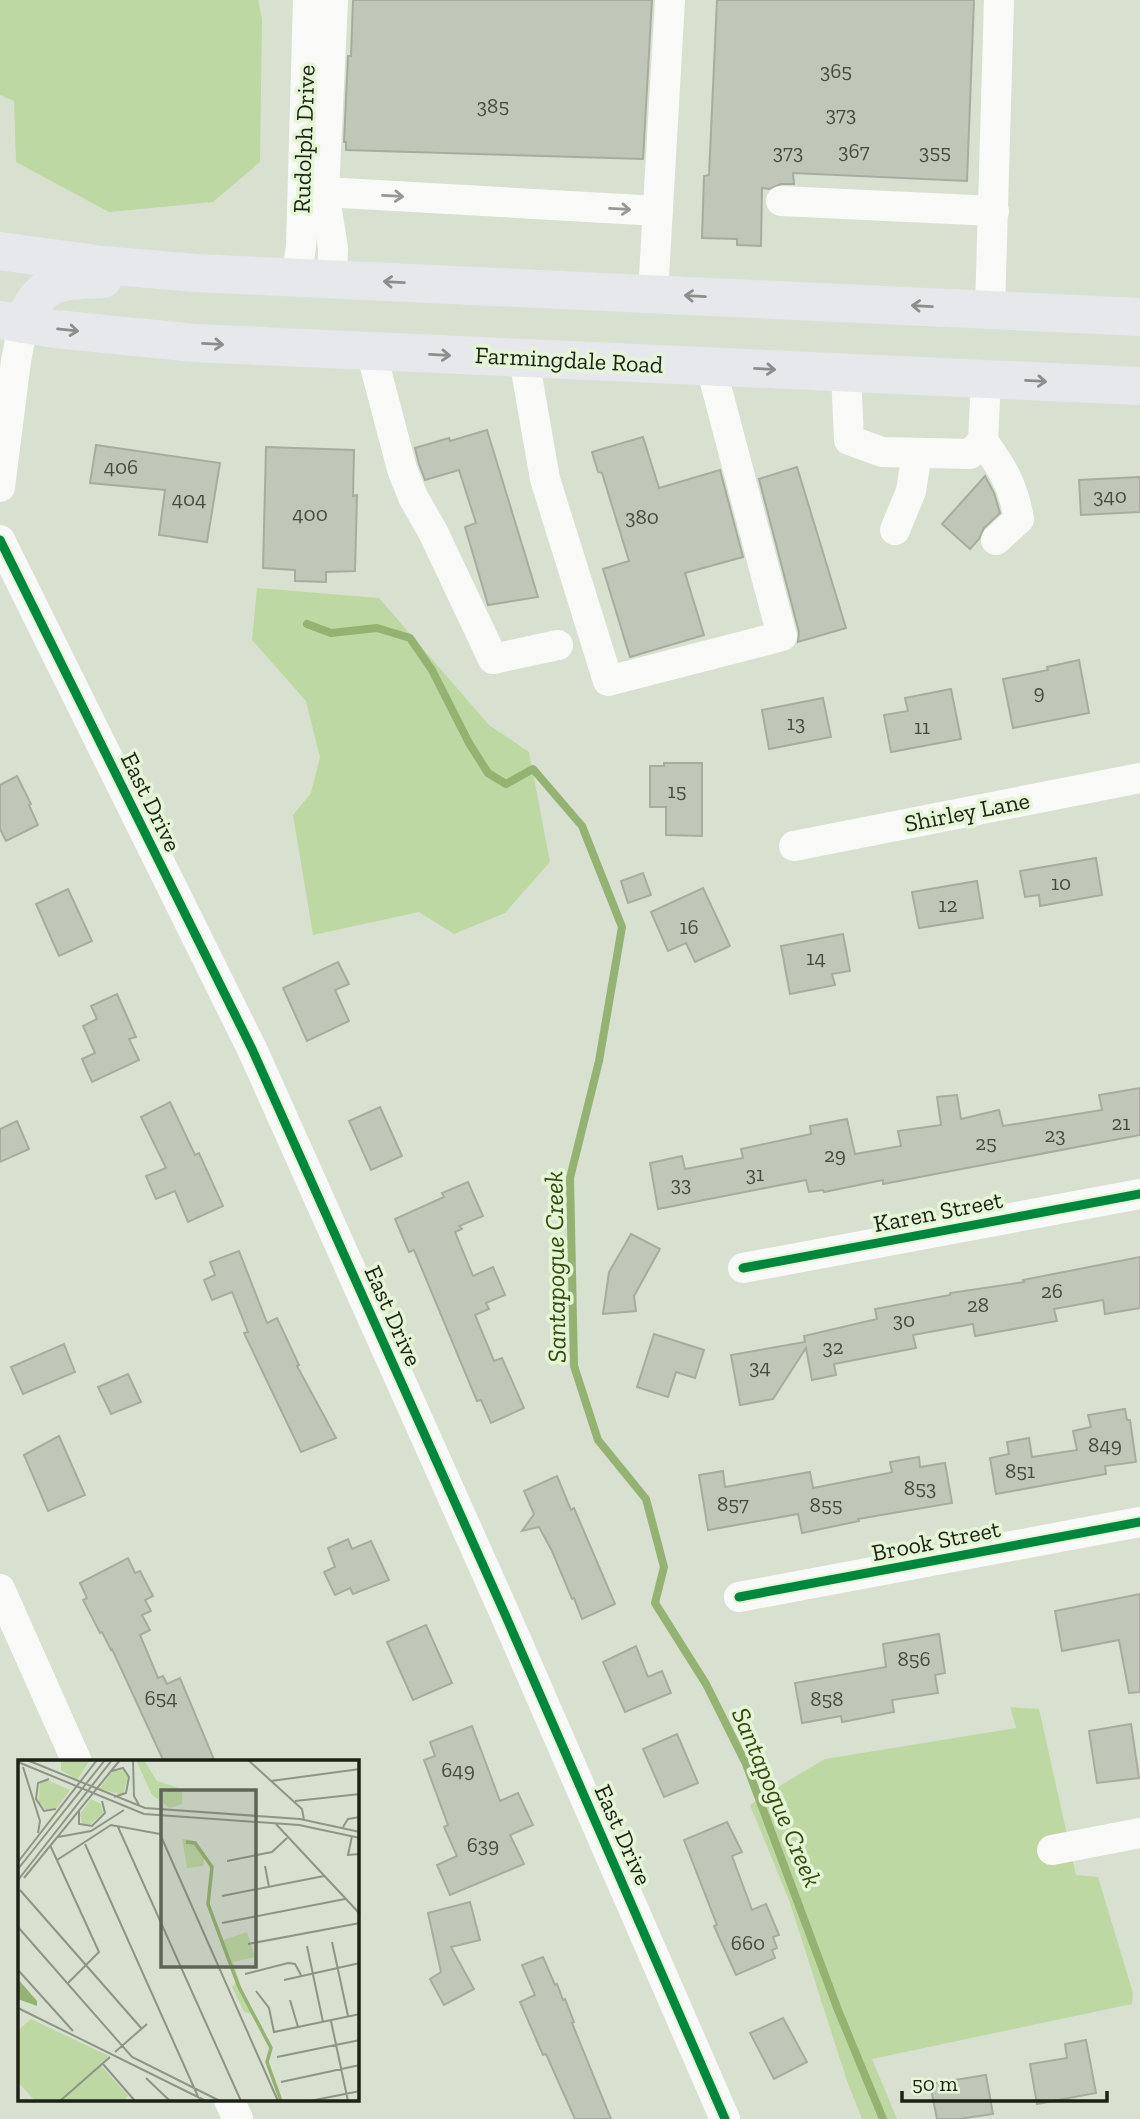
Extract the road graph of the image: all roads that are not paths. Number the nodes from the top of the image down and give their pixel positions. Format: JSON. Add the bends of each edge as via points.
{"nodes":[{"id":1,"x":309,"y":0,"type":"edge"},
{"id":2,"x":333,"y":0,"type":"edge"},
{"id":3,"x":670,"y":0,"type":"edge"},
{"id":4,"x":999,"y":0,"type":"edge"},
{"id":5,"x":324,"y":192,"type":"junction"},
{"id":6,"x":780,"y":201,"type":"dead end"},
{"id":7,"x":658,"y":211,"type":"junction"},
{"id":8,"x":993,"y":211,"type":"junction"},
{"id":9,"x":0,"y":251,"type":"edge"},
{"id":10,"x":196,"y":274,"type":"junction"},
{"id":11,"x":314,"y":279,"type":"junction"},
{"id":12,"x":653,"y":294,"type":"junction"},
{"id":13,"x":990,"y":309,"type":"junction"},
{"id":14,"x":1140,"y":317,"type":"edge"},
{"id":15,"x":12,"y":322,"type":"edge"},
{"id":16,"x":371,"y":351,"type":"junction"},
{"id":17,"x":524,"y":359,"type":"junction"},
{"id":18,"x":711,"y":367,"type":"junction"},
{"id":19,"x":846,"y":373,"type":"junction"},
{"id":20,"x":986,"y":379,"type":"junction"},
{"id":21,"x":1140,"y":386,"type":"edge"},
{"id":22,"x":983,"y":441,"type":"junction"},
{"id":23,"x":917,"y":453,"type":"junction"},
{"id":24,"x":0,"y":487,"type":"edge"},
{"id":25,"x":895,"y":530,"type":"dead end"},
{"id":26,"x":0,"y":540,"type":"edge"},
{"id":27,"x":996,"y":540,"type":"dead end"},
{"id":28,"x":558,"y":645,"type":"dead end"},
{"id":29,"x":1140,"y":778,"type":"edge"},
{"id":30,"x":794,"y":846,"type":"dead end"},
{"id":31,"x":1140,"y":1194,"type":"edge"},
{"id":32,"x":743,"y":1268,"type":"dead end"},
{"id":33,"x":1140,"y":1521,"type":"edge"},
{"id":34,"x":0,"y":1589,"type":"edge"},
{"id":35,"x":739,"y":1597,"type":"dead end"},
{"id":36,"x":77,"y":1760,"type":"edge"},
{"id":37,"x":1140,"y":1833,"type":"edge"},
{"id":38,"x":1052,"y":1850,"type":"dead end"},
{"id":39,"x":230,"y":2102,"type":"edge"},
{"id":40,"x":238,"y":2119,"type":"edge"},
{"id":41,"x":725,"y":2119,"type":"edge"}],
"edges":[{"from":1,"to":11,"type":"street","name":"Rudolph Drive","via":[[301,247]]},
{"from":2,"to":5,"type":"street"},
{"from":3,"to":7,"type":"street"},
{"from":4,"to":8,"type":"street"},
{"from":5,"to":7,"type":"street","one_way":true},
{"from":5,"to":11,"type":"street","via":[[333,248]]},
{"from":6,"to":8,"type":"street"},
{"from":7,"to":12,"type":"street"},
{"from":8,"to":13,"type":"street"},
{"from":9,"to":10,"type":"main road"},
{"from":10,"to":11,"type":"main road"},
{"from":10,"to":15,"type":"main road","via":[[59,283],[39,294]]},
{"from":12,"to":11,"type":"main road","one_way":true},
{"from":13,"to":12,"type":"main road","one_way":true},
{"from":13,"to":14,"type":"main road"},
{"from":15,"to":16,"type":"main road","name":"Farmingdale Road","one_way":true,"via":[[195,343]]},
{"from":15,"to":24,"type":"street","via":[[16,361]]},
{"from":16,"to":17,"type":"main road","name":"Farmingdale Road","one_way":true},
{"from":16,"to":28,"type":"street","via":[[402,469],[493,659]]},
{"from":17,"to":18,"type":"main road","name":"Farmingdale Road"},
{"from":17,"to":18,"type":"street","via":[[545,479],[608,681],[782,636]]},
{"from":18,"to":19,"type":"main road","name":"Farmingdale Road","one_way":true},
{"from":19,"to":20,"type":"main road","name":"Farmingdale Road"},
{"from":19,"to":23,"type":"street","via":[[849,440],[882,452]]},
{"from":20,"to":21,"type":"main road","name":"Farmingdale Road","one_way":true},
{"from":20,"to":22,"type":"street"},
{"from":22,"to":23,"type":"street","via":[[970,454]]},
{"from":22,"to":27,"type":"street","via":[[1006,474],[1020,519]]},
{"from":23,"to":25,"type":"street","via":[[911,491]]},
{"from":26,"to":41,"type":"street","name":"East Drive","via":[[252,1049],[505,1612]]},
{"from":29,"to":30,"type":"street","name":"Shirley Lane"},
{"from":31,"to":32,"type":"street","name":"Karen Street"},
{"from":33,"to":35,"type":"street","name":"Brook Street"},
{"from":34,"to":36,"type":"street"},
{"from":37,"to":38,"type":"street"},
{"from":39,"to":40,"type":"street"}]}
